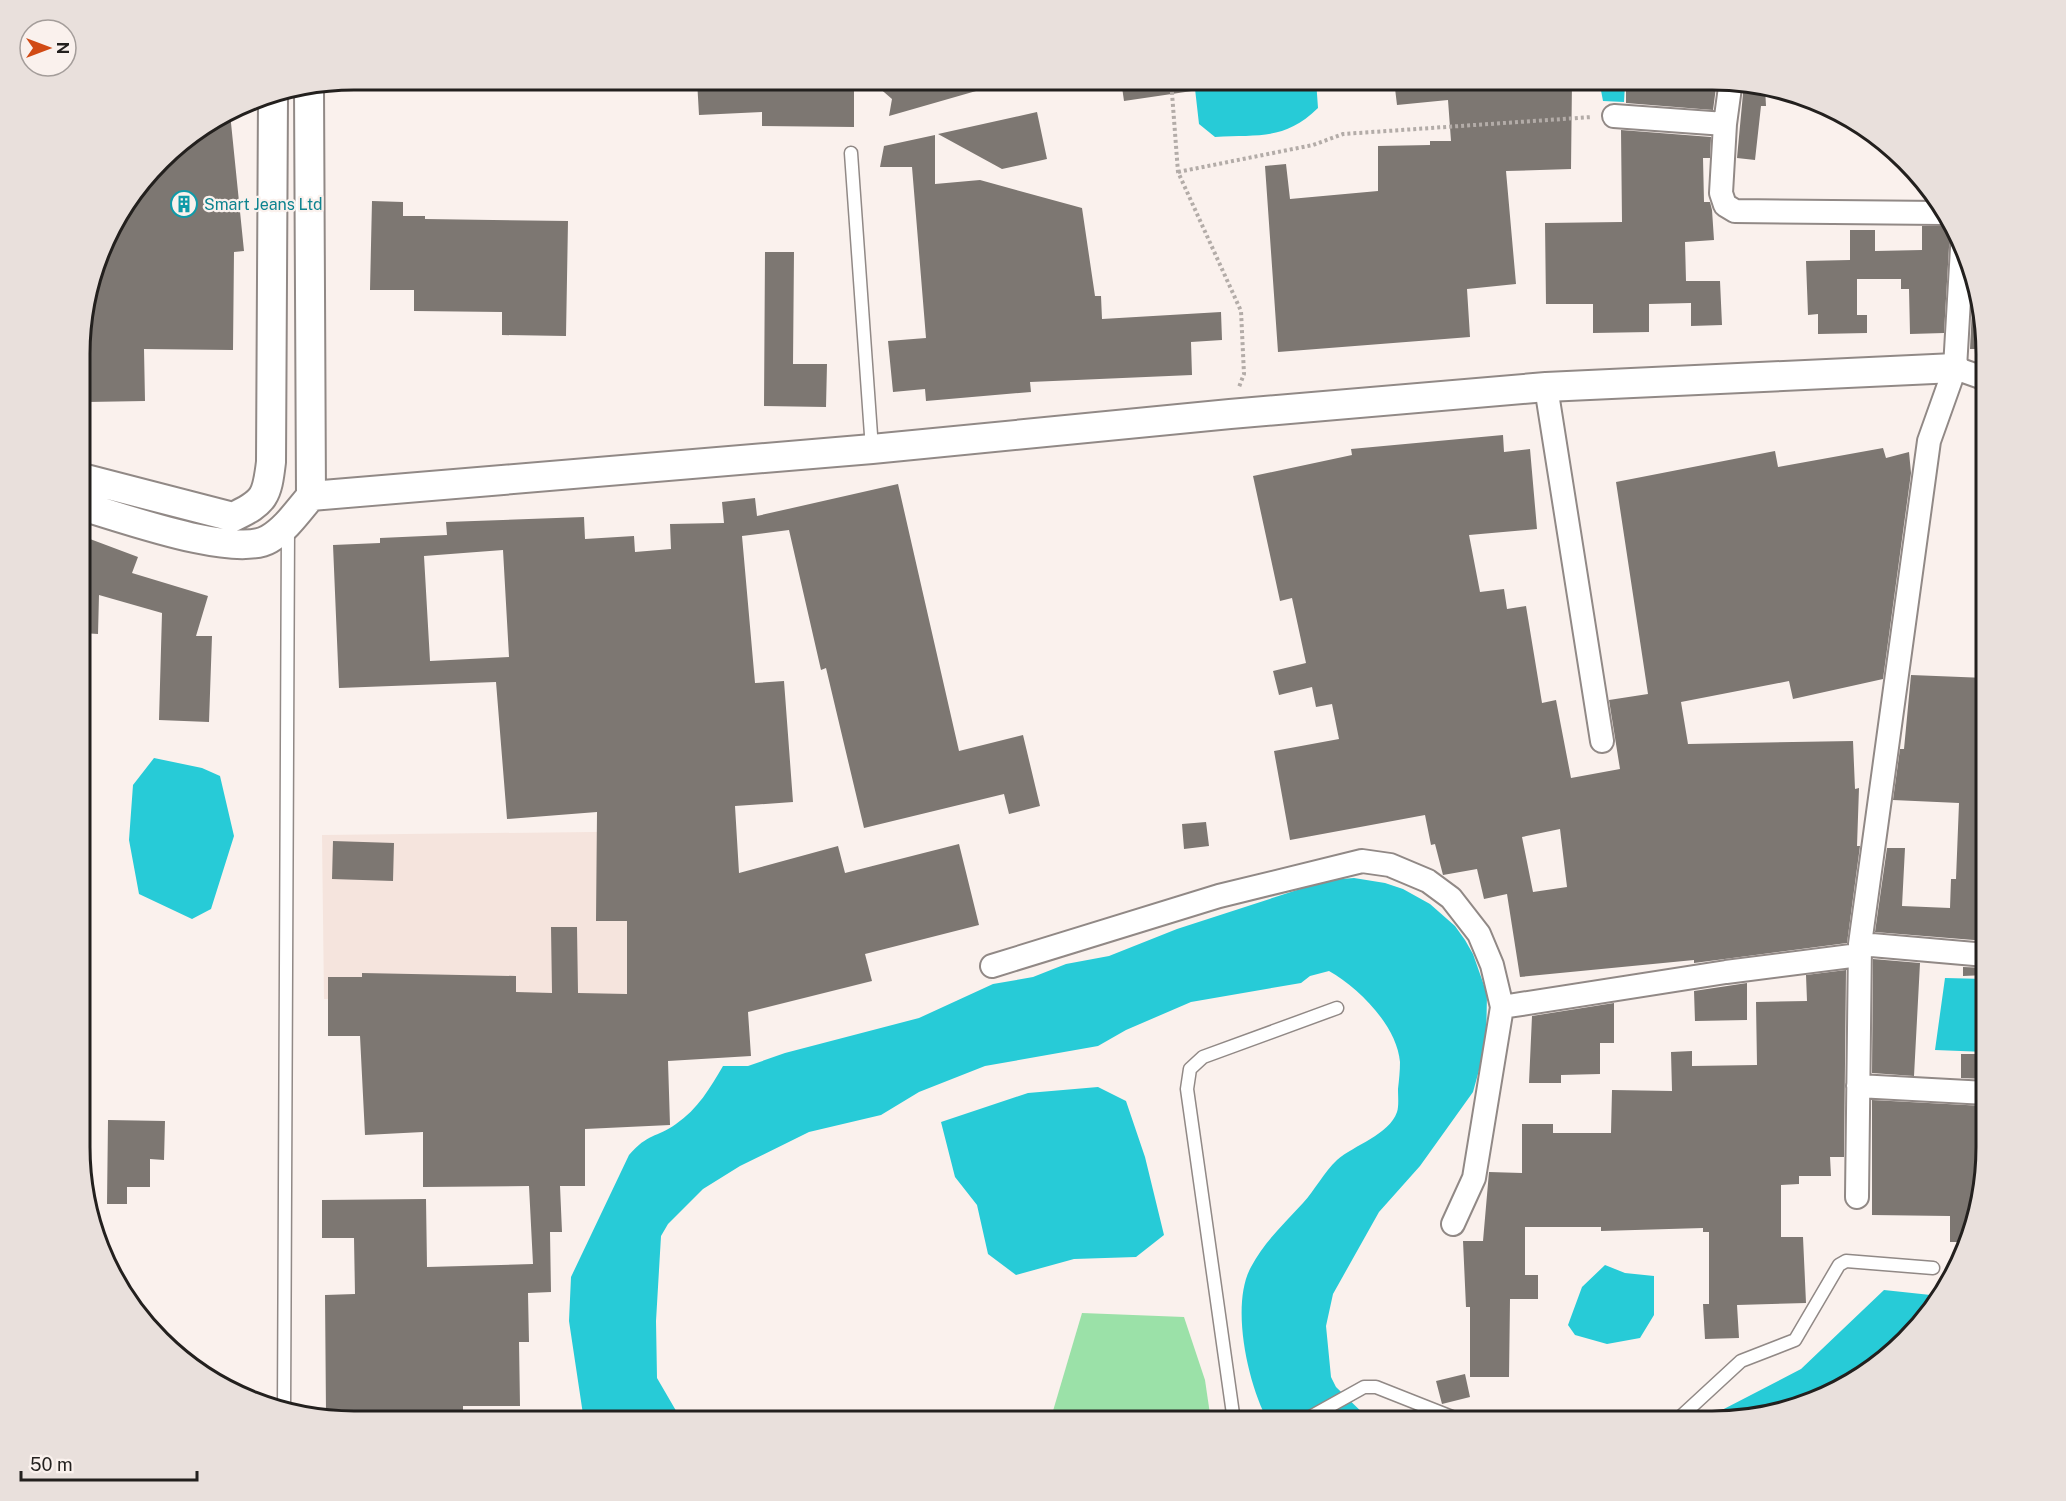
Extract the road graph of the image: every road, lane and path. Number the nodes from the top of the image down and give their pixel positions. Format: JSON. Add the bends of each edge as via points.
{"nodes":[{"id":1,"x":1172,"y":90,"type":"edge"},
{"id":2,"x":1729,"y":91,"type":"edge"},
{"id":3,"x":309,"y":94,"type":"edge"},
{"id":4,"x":273,"y":103,"type":"edge"},
{"id":5,"x":1614,"y":116,"type":"joint"},
{"id":6,"x":1725,"y":124,"type":"junction"},
{"id":7,"x":851,"y":153,"type":"dead end"},
{"id":8,"x":1178,"y":172,"type":"junction"},
{"id":9,"x":1935,"y":213,"type":"edge"},
{"id":10,"x":1961,"y":266,"type":"edge"},
{"id":11,"x":1955,"y":368,"type":"junction"},
{"id":12,"x":1976,"y":375,"type":"edge"},
{"id":13,"x":1546,"y":387,"type":"junction"},
{"id":14,"x":1230,"y":414,"type":"junction"},
{"id":15,"x":872,"y":449,"type":"junction"},
{"id":16,"x":90,"y":480,"type":"edge"},
{"id":17,"x":310,"y":496,"type":"junction"},
{"id":18,"x":90,"y":509,"type":"edge"},
{"id":19,"x":288,"y":523,"type":"junction"},
{"id":20,"x":1602,"y":741,"type":"dead end"},
{"id":21,"x":1860,"y":949,"type":"junction"},
{"id":22,"x":1976,"y":955,"type":"edge"},
{"id":23,"x":992,"y":966,"type":"dead end"},
{"id":24,"x":1502,"y":1007,"type":"junction"},
{"id":25,"x":1337,"y":1008,"type":"dead end"},
{"id":26,"x":1858,"y":1086,"type":"junction"},
{"id":27,"x":1976,"y":1092,"type":"edge"},
{"id":28,"x":1857,"y":1197,"type":"dead end"},
{"id":29,"x":1453,"y":1224,"type":"dead end"},
{"id":30,"x":1933,"y":1268,"type":"dead end"},
{"id":31,"x":284,"y":1401,"type":"edge"},
{"id":32,"x":1233,"y":1411,"type":"edge"},
{"id":33,"x":1321,"y":1411,"type":"edge"},
{"id":34,"x":1437,"y":1411,"type":"edge"},
{"id":35,"x":1688,"y":1411,"type":"edge"}],
"edges":[{"from":1,"to":8,"type":"path"},
{"from":2,"to":6,"type":"street"},
{"from":3,"to":17,"type":"street"},
{"from":4,"to":16,"type":"street","via":[[268,487],[256,506],[233,517]]},
{"from":5,"to":6,"type":"street"},
{"from":5,"to":8,"type":"path","via":[[1342,134],[1313,145]]},
{"from":6,"to":9,"type":"street","via":[[1721,193],[1725,205],[1735,211]]},
{"from":7,"to":15,"type":"lane"},
{"from":8,"to":14,"type":"path","via":[[1241,311],[1244,374]]},
{"from":10,"to":11,"type":"street"},
{"from":11,"to":12,"type":"street"},
{"from":11,"to":13,"type":"street"},
{"from":11,"to":21,"type":"street","via":[[1929,441]]},
{"from":13,"to":14,"type":"street"},
{"from":13,"to":20,"type":"street"},
{"from":14,"to":15,"type":"street"},
{"from":15,"to":17,"type":"street"},
{"from":17,"to":19,"type":"street"},
{"from":18,"to":19,"type":"street","via":[[219,544],[244,545],[268,540]]},
{"from":19,"to":31,"type":"lane"},
{"from":21,"to":22,"type":"street"},
{"from":21,"to":24,"type":"street"},
{"from":21,"to":26,"type":"street"},
{"from":23,"to":24,"type":"street","via":[[1219,896],[1362,861],[1408,871],[1451,898],[1479,934],[1492,965]]},
{"from":24,"to":29,"type":"street","via":[[1474,1178]]},
{"from":25,"to":32,"type":"lane","via":[[1203,1057],[1190,1069],[1187,1089]]},
{"from":26,"to":27,"type":"street"},
{"from":26,"to":28,"type":"street"},
{"from":30,"to":35,"type":"lane","via":[[1846,1261],[1839,1265],[1795,1340],[1741,1361]]},
{"from":33,"to":34,"type":"lane","via":[[1364,1387],[1376,1387]]}]}
